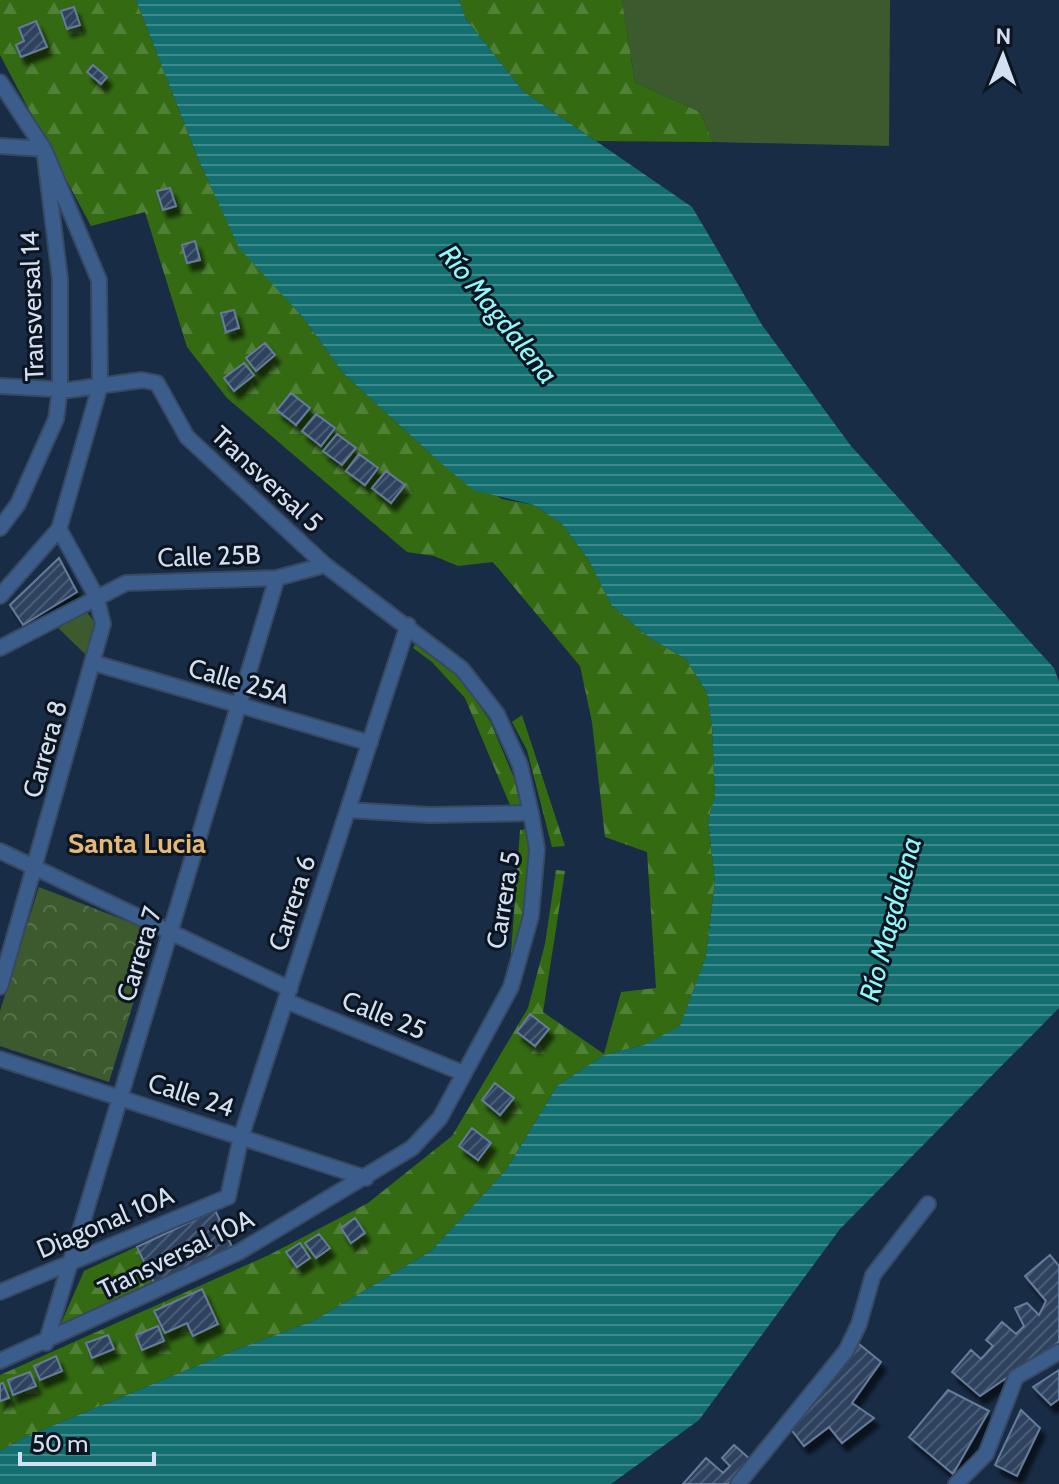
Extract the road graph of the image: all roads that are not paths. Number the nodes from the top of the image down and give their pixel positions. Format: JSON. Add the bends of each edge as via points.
{"nodes":[{"id":1,"x":0,"y":82,"type":"edge"},
{"id":2,"x":0,"y":146,"type":"edge"},
{"id":3,"x":44,"y":149,"type":"junction"},
{"id":4,"x":0,"y":386,"type":"edge"},
{"id":5,"x":100,"y":386,"type":"junction"},
{"id":6,"x":60,"y":389,"type":"junction"},
{"id":7,"x":0,"y":528,"type":"edge"},
{"id":8,"x":59,"y":529,"type":"junction"},
{"id":9,"x":325,"y":565,"type":"junction"},
{"id":10,"x":277,"y":578,"type":"junction"},
{"id":11,"x":0,"y":596,"type":"edge"},
{"id":12,"x":96,"y":596,"type":"junction"},
{"id":13,"x":408,"y":625,"type":"junction"},
{"id":14,"x":0,"y":648,"type":"edge"},
{"id":15,"x":94,"y":663,"type":"junction"},
{"id":16,"x":238,"y":706,"type":"junction"},
{"id":17,"x":370,"y":743,"type":"junction"},
{"id":18,"x":348,"y":810,"type":"junction"},
{"id":19,"x":531,"y":813,"type":"junction"},
{"id":20,"x":0,"y":851,"type":"edge"},
{"id":21,"x":35,"y":869,"type":"junction"},
{"id":22,"x":170,"y":931,"type":"junction"},
{"id":23,"x":0,"y":987,"type":"edge"},
{"id":24,"x":288,"y":995,"type":"junction"},
{"id":25,"x":0,"y":1059,"type":"edge"},
{"id":26,"x":463,"y":1073,"type":"junction"},
{"id":27,"x":121,"y":1096,"type":"junction"},
{"id":28,"x":241,"y":1137,"type":"junction"},
{"id":29,"x":366,"y":1178,"type":"junction"},
{"id":30,"x":228,"y":1197,"type":"joint"},
{"id":31,"x":928,"y":1204,"type":"dead end"},
{"id":32,"x":71,"y":1262,"type":"junction"},
{"id":33,"x":0,"y":1292,"type":"edge"},
{"id":34,"x":46,"y":1343,"type":"junction"},
{"id":35,"x":1059,"y":1352,"type":"edge"},
{"id":36,"x":0,"y":1361,"type":"edge"},
{"id":37,"x":738,"y":1484,"type":"edge"},
{"id":38,"x":956,"y":1484,"type":"edge"}],
"edges":[{"from":1,"to":3,"type":"street","name":"Transversal 14"},
{"from":2,"to":3,"type":"street"},
{"from":3,"to":5,"type":"street","via":[[99,280]]},
{"from":3,"to":6,"type":"street","name":"Transversal 14","via":[[60,279]]},
{"from":4,"to":6,"type":"street"},
{"from":5,"to":6,"type":"street"},
{"from":5,"to":8,"type":"street"},
{"from":5,"to":9,"type":"street","name":"Transversal 5","via":[[157,383],[187,437]]},
{"from":6,"to":7,"type":"street","name":"Transversal 14","via":[[56,419],[18,504]]},
{"from":8,"to":11,"type":"street"},
{"from":8,"to":12,"type":"street","name":"Carrera 8"},
{"from":9,"to":10,"type":"street","name":"Calle 25B"},
{"from":9,"to":13,"type":"street","name":"Carrera 5"},
{"from":10,"to":12,"type":"street","name":"Calle 25B","via":[[126,583]]},
{"from":10,"to":16,"type":"street","name":"Carrera 7"},
{"from":12,"to":14,"type":"street"},
{"from":12,"to":15,"type":"street","name":"Carrera 8","via":[[103,624]]},
{"from":13,"to":17,"type":"street","name":"Carrera 6"},
{"from":13,"to":19,"type":"street","name":"Carrera 5","via":[[462,669],[497,714],[520,765]]},
{"from":15,"to":16,"type":"street","name":"Calle 25A"},
{"from":15,"to":21,"type":"street","name":"Carrera 8"},
{"from":16,"to":17,"type":"street","name":"Calle 25A"},
{"from":16,"to":22,"type":"street","name":"Carrera 7"},
{"from":17,"to":18,"type":"street","name":"Carrera 6"},
{"from":18,"to":19,"type":"street"},
{"from":18,"to":24,"type":"street","name":"Carrera 6"},
{"from":19,"to":26,"type":"street","name":"Carrera 5","via":[[537,849],[531,916],[511,987]]},
{"from":20,"to":21,"type":"street","name":"Calle 25"},
{"from":21,"to":22,"type":"street","name":"Calle 25"},
{"from":21,"to":23,"type":"street","name":"Carrera 8"},
{"from":22,"to":24,"type":"street","name":"Calle 25"},
{"from":22,"to":27,"type":"street","name":"Carrera 7"},
{"from":24,"to":26,"type":"street","name":"Calle 25"},
{"from":24,"to":28,"type":"street","name":"Carrera 6"},
{"from":25,"to":27,"type":"street","name":"Calle 24"},
{"from":26,"to":29,"type":"street","name":"Carrera 5","via":[[440,1118],[412,1148]]},
{"from":27,"to":28,"type":"street","name":"Calle 24"},
{"from":27,"to":32,"type":"street","name":"Carrera 7"},
{"from":28,"to":29,"type":"street","name":"Calle 24"},
{"from":28,"to":30,"type":"street","name":"Carrera 6"},
{"from":29,"to":34,"type":"street","name":"Transversal 10A","via":[[239,1252]]},
{"from":30,"to":32,"type":"street","name":"Diagonal 10A"},
{"from":31,"to":37,"type":"street","via":[[873,1275],[846,1351]]},
{"from":32,"to":33,"type":"street","name":"Diagonal 10A"},
{"from":32,"to":34,"type":"street","name":"Carrera 7"},
{"from":34,"to":36,"type":"street","name":"Transversal 10A"},
{"from":35,"to":38,"type":"street","via":[[1016,1377],[986,1454]]}]}
